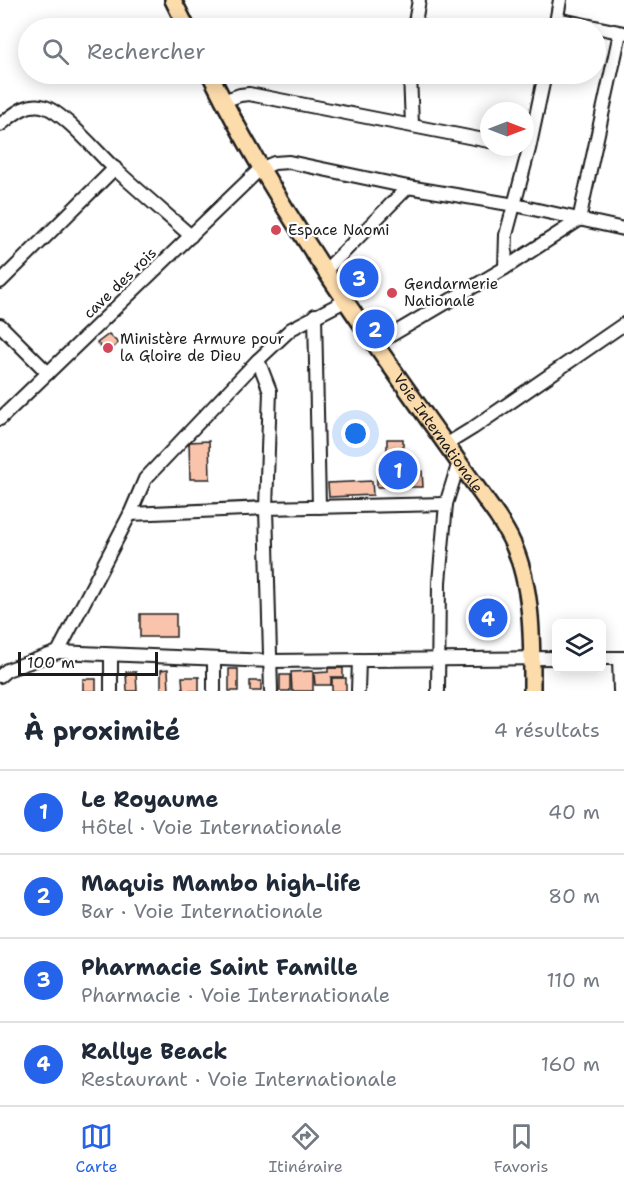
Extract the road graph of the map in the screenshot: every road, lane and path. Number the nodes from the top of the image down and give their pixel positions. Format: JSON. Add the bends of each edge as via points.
{"nodes":[{"id":1,"x":173,"y":0,"type":"edge"},
{"id":2,"x":418,"y":0,"type":"edge"},
{"id":3,"x":561,"y":0,"type":"edge"},
{"id":4,"x":182,"y":18,"type":"edge"},
{"id":5,"x":415,"y":18,"type":"edge"},
{"id":6,"x":557,"y":18,"type":"edge"},
{"id":7,"x":606,"y":31,"type":"edge"},
{"id":8,"x":622,"y":33,"type":"edge"},
{"id":9,"x":215,"y":84,"type":"edge"},
{"id":10,"x":410,"y":84,"type":"edge"},
{"id":11,"x":542,"y":84,"type":"edge"},
{"id":12,"x":223,"y":101,"type":"junction"},
{"id":13,"x":534,"y":115,"type":"edge"},
{"id":14,"x":0,"y":125,"type":"edge"},
{"id":15,"x":412,"y":125,"type":"junction"},
{"id":16,"x":480,"y":139,"type":"edge"},
{"id":17,"x":524,"y":156,"type":"edge"},
{"id":18,"x":115,"y":168,"type":"junction"},
{"id":19,"x":260,"y":169,"type":"junction"},
{"id":20,"x":408,"y":187,"type":"junction"},
{"id":21,"x":515,"y":205,"type":"junction"},
{"id":22,"x":579,"y":220,"type":"junction"},
{"id":23,"x":624,"y":229,"type":"edge"},
{"id":24,"x":191,"y":236,"type":"junction"},
{"id":25,"x":505,"y":268,"type":"junction"},
{"id":26,"x":325,"y":271,"type":"junction"},
{"id":27,"x":0,"y":282,"type":"edge"},
{"id":28,"x":345,"y":301,"type":"junction"},
{"id":29,"x":315,"y":315,"type":"junction"},
{"id":30,"x":624,"y":324,"type":"edge"},
{"id":31,"x":0,"y":325,"type":"edge"},
{"id":32,"x":376,"y":344,"type":"junction"},
{"id":33,"x":258,"y":360,"type":"junction"},
{"id":34,"x":48,"y":373,"type":"junction"},
{"id":35,"x":0,"y":419,"type":"edge"},
{"id":36,"x":447,"y":444,"type":"junction"},
{"id":37,"x":459,"y":462,"type":"junction"},
{"id":38,"x":446,"y":504,"type":"junction"},
{"id":39,"x":319,"y":507,"type":"junction"},
{"id":40,"x":266,"y":508,"type":"junction"},
{"id":41,"x":130,"y":514,"type":"junction"},
{"id":42,"x":58,"y":652,"type":"junction"},
{"id":43,"x":111,"y":656,"type":"junction"},
{"id":44,"x":532,"y":658,"type":"junction"},
{"id":45,"x":552,"y":658,"type":"edge"},
{"id":46,"x":621,"y":658,"type":"edge"},
{"id":47,"x":214,"y":660,"type":"junction"},
{"id":48,"x":271,"y":660,"type":"junction"},
{"id":49,"x":359,"y":660,"type":"junction"},
{"id":50,"x":438,"y":660,"type":"junction"},
{"id":51,"x":0,"y":676,"type":"edge"},
{"id":52,"x":111,"y":691,"type":"edge"},
{"id":53,"x":214,"y":691,"type":"edge"},
{"id":54,"x":271,"y":691,"type":"edge"},
{"id":55,"x":358,"y":691,"type":"edge"},
{"id":56,"x":438,"y":691,"type":"edge"},
{"id":57,"x":532,"y":691,"type":"edge"},
{"id":58,"x":620,"y":691,"type":"edge"}],
"edges":[{"from":1,"to":4,"type":"main road"},
{"from":2,"to":5,"type":"street"},
{"from":3,"to":6,"type":"street"},
{"from":7,"to":8,"type":"street"},
{"from":8,"to":22,"type":"street"},
{"from":9,"to":12,"type":"main road","name":"Voie Internationale"},
{"from":10,"to":15,"type":"street"},
{"from":11,"to":13,"type":"street"},
{"from":12,"to":15,"type":"street","via":[[249,94]]},
{"from":12,"to":19,"type":"main road","name":"Voie Internationale"},
{"from":14,"to":18,"type":"street","via":[[17,111],[33,105],[46,107]]},
{"from":15,"to":16,"type":"street"},
{"from":17,"to":21,"type":"street"},
{"from":18,"to":24,"type":"street"},
{"from":18,"to":27,"type":"street"},
{"from":19,"to":20,"type":"street","via":[[289,162]]},
{"from":19,"to":24,"type":"street","name":"cave des rois"},
{"from":19,"to":26,"type":"main road","name":"Voie Internationale"},
{"from":20,"to":21,"type":"street"},
{"from":20,"to":26,"type":"street"},
{"from":21,"to":22,"type":"street"},
{"from":21,"to":25,"type":"street","via":[[507,235]]},
{"from":22,"to":23,"type":"street"},
{"from":22,"to":25,"type":"street"},
{"from":24,"to":34,"type":"street","name":"cave des rois"},
{"from":25,"to":32,"type":"street"},
{"from":26,"to":28,"type":"main road","name":"Voie Internationale"},
{"from":28,"to":29,"type":"street"},
{"from":28,"to":32,"type":"main road","name":"Voie Internationale"},
{"from":29,"to":33,"type":"street","via":[[291,329]]},
{"from":29,"to":39,"type":"street"},
{"from":30,"to":36,"type":"street"},
{"from":31,"to":34,"type":"street"},
{"from":32,"to":36,"type":"main road","name":"Voie Internationale"},
{"from":33,"to":40,"type":"street","via":[[270,391]]},
{"from":33,"to":41,"type":"street","via":[[145,479]]},
{"from":34,"to":35,"type":"street","name":"cave des rois"},
{"from":36,"to":37,"type":"main road","name":"Voie Internationale"},
{"from":37,"to":38,"type":"street"},
{"from":37,"to":44,"type":"main road","name":"Voie Internationale","via":[[497,516],[523,570]]},
{"from":38,"to":39,"type":"street"},
{"from":38,"to":50,"type":"street"},
{"from":39,"to":40,"type":"street"},
{"from":40,"to":41,"type":"street"},
{"from":40,"to":48,"type":"street"},
{"from":41,"to":42,"type":"street"},
{"from":42,"to":43,"type":"street"},
{"from":42,"to":51,"type":"street"},
{"from":43,"to":47,"type":"street"},
{"from":43,"to":52,"type":"street"},
{"from":44,"to":45,"type":"street"},
{"from":44,"to":50,"type":"street"},
{"from":44,"to":57,"type":"main road","name":"Voie Internationale"},
{"from":46,"to":58,"type":"street"},
{"from":47,"to":48,"type":"street"},
{"from":47,"to":53,"type":"street"},
{"from":48,"to":49,"type":"street"},
{"from":48,"to":54,"type":"street"},
{"from":49,"to":50,"type":"street"},
{"from":49,"to":55,"type":"street"},
{"from":50,"to":56,"type":"street"}]}
